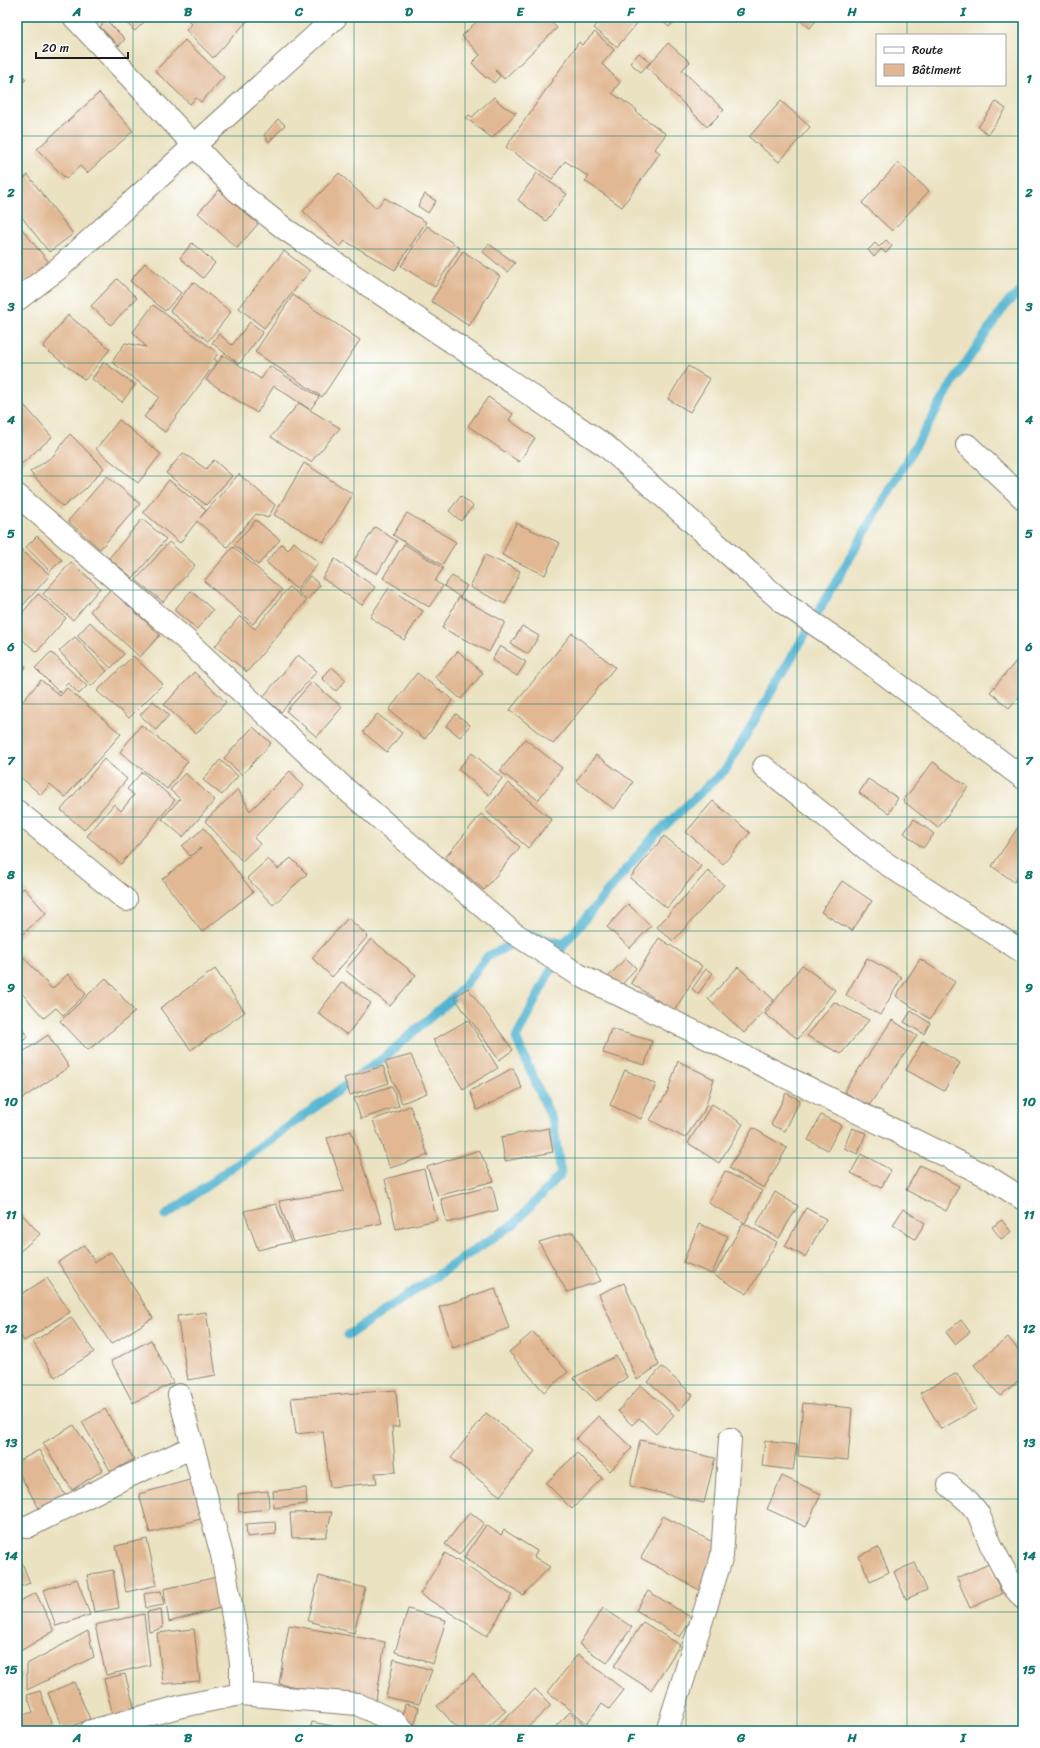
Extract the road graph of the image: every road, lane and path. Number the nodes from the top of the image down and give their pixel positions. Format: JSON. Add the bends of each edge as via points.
{"nodes":[{"id":1,"x":74,"y":17,"type":"edge"},
{"id":2,"x":336,"y":17,"type":"edge"},
{"id":3,"x":194,"y":147,"type":"junction"},
{"id":4,"x":17,"y":300,"type":"edge"},
{"id":5,"x":967,"y":445,"type":"dead end"},
{"id":6,"x":17,"y":495,"type":"edge"},
{"id":7,"x":1023,"y":498,"type":"edge"},
{"id":8,"x":764,"y":767,"type":"dead end"},
{"id":9,"x":1023,"y":778,"type":"edge"},
{"id":10,"x":17,"y":811,"type":"edge"},
{"id":11,"x":126,"y":900,"type":"dead end"},
{"id":12,"x":1023,"y":952,"type":"edge"},
{"id":13,"x":1023,"y":1199,"type":"edge"},
{"id":14,"x":179,"y":1396,"type":"dead end"},
{"id":15,"x":730,"y":1439,"type":"dead end"},
{"id":16,"x":193,"y":1447,"type":"junction"},
{"id":17,"x":949,"y":1485,"type":"dead end"},
{"id":18,"x":27,"y":1527,"type":"dead end"},
{"id":19,"x":1023,"y":1598,"type":"edge"},
{"id":20,"x":241,"y":1694,"type":"junction"},
{"id":21,"x":90,"y":1731,"type":"edge"},
{"id":22,"x":404,"y":1731,"type":"edge"},
{"id":23,"x":667,"y":1731,"type":"edge"}],
"edges":[{"from":1,"to":3,"type":"street"},
{"from":2,"to":3,"type":"street"},
{"from":3,"to":4,"type":"street","via":[[58,269]]},
{"from":3,"to":9,"type":"street","via":[[237,190],[285,229],[606,446],[785,604],[850,649]]},
{"from":5,"to":7,"type":"street"},
{"from":6,"to":13,"type":"street","via":[[185,639],[342,786],[512,932],[580,975],[985,1175]]},
{"from":8,"to":12,"type":"street","via":[[879,859]]},
{"from":10,"to":11,"type":"street"},
{"from":14,"to":16,"type":"street"},
{"from":15,"to":23,"type":"street","via":[[722,1556]]},
{"from":16,"to":18,"type":"street"},
{"from":16,"to":20,"type":"street","via":[[222,1555],[241,1662]]},
{"from":17,"to":19,"type":"street","via":[[968,1500],[978,1513],[1005,1572]]},
{"from":20,"to":21,"type":"street","via":[[182,1706]]},
{"from":20,"to":22,"type":"street","via":[[357,1704],[393,1721]]}]}
